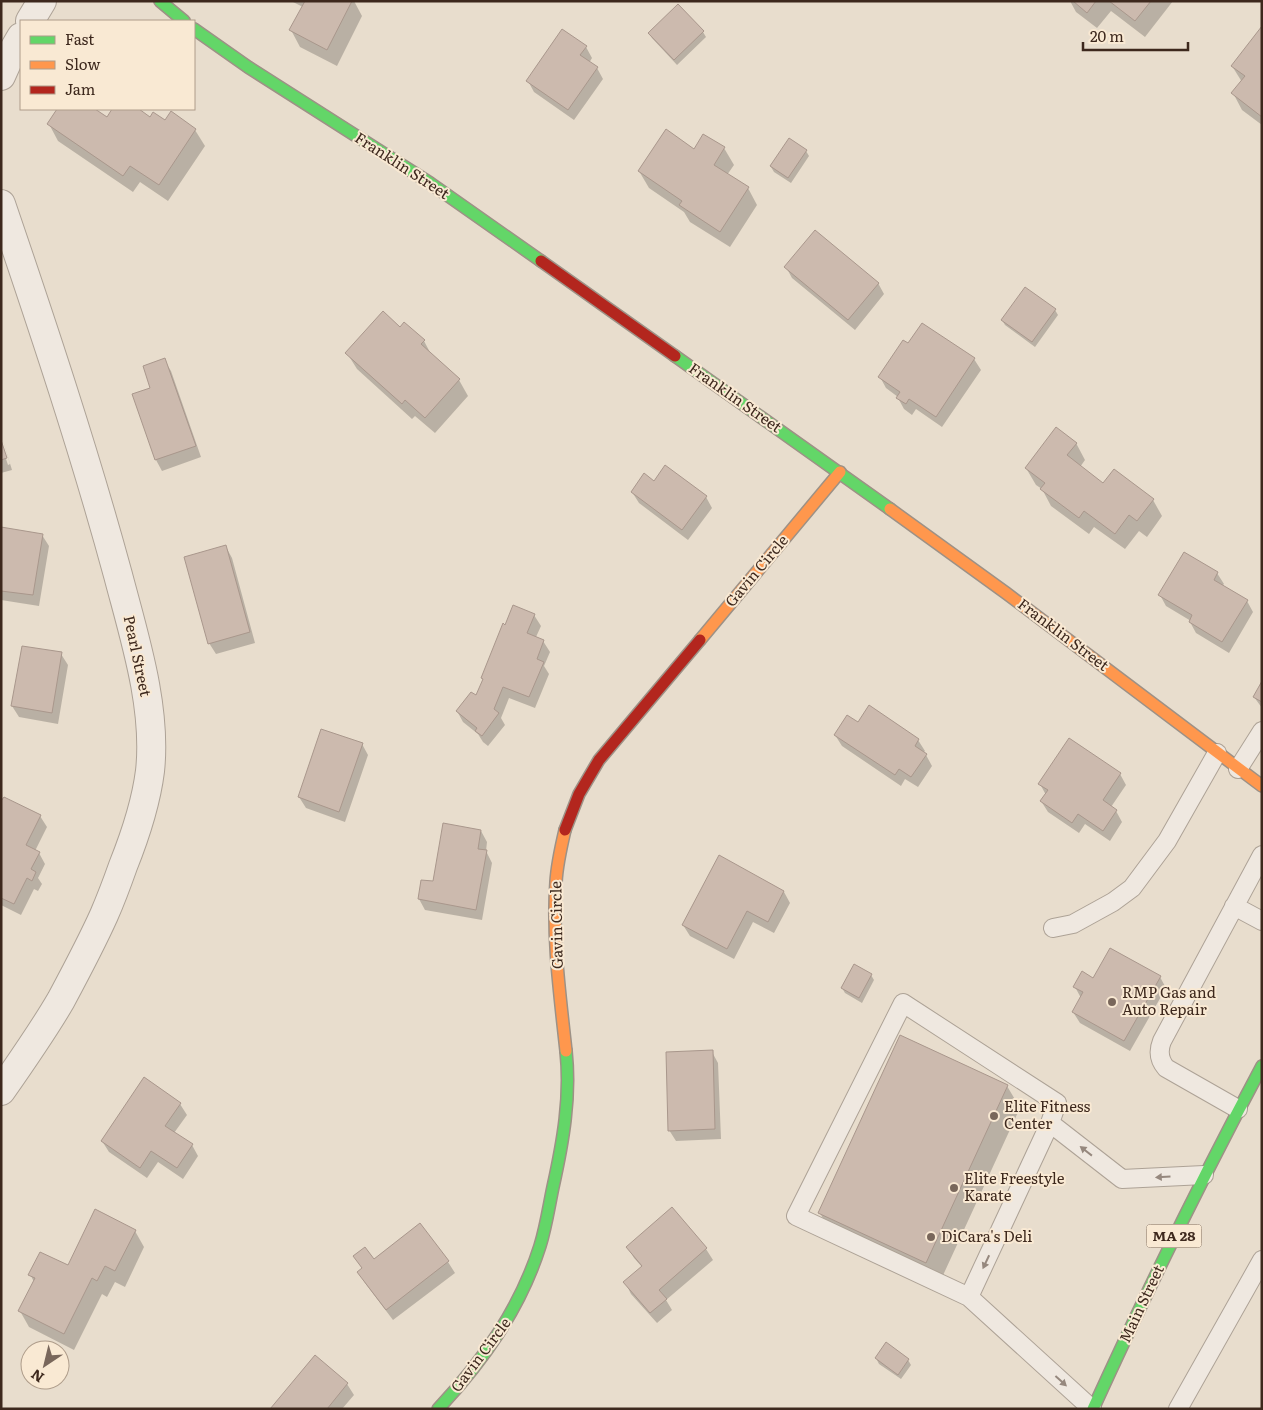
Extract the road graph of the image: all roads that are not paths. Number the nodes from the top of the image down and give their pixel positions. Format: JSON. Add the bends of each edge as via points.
{"nodes":[{"id":1,"x":42,"y":1,"type":"edge"},
{"id":2,"x":160,"y":1,"type":"edge"},
{"id":3,"x":31,"y":20,"type":"edge"},
{"id":4,"x":183,"y":20,"type":"edge"},
{"id":5,"x":195,"y":30,"type":"edge"},
{"id":6,"x":20,"y":39,"type":"edge"},
{"id":7,"x":1,"y":76,"type":"edge"},
{"id":8,"x":1,"y":204,"type":"edge"},
{"id":9,"x":840,"y":472,"type":"junction"},
{"id":10,"x":1262,"y":731,"type":"edge"},
{"id":11,"x":1218,"y":753,"type":"junction"},
{"id":12,"x":1238,"y":768,"type":"junction"},
{"id":13,"x":1262,"y":786,"type":"edge"},
{"id":14,"x":1262,"y":855,"type":"edge"},
{"id":15,"x":1234,"y":906,"type":"junction"},
{"id":16,"x":1262,"y":921,"type":"edge"},
{"id":17,"x":1053,"y":928,"type":"dead end"},
{"id":18,"x":1262,"y":1066,"type":"edge"},
{"id":19,"x":1,"y":1091,"type":"edge"},
{"id":20,"x":1238,"y":1109,"type":"junction"},
{"id":21,"x":1050,"y":1123,"type":"junction"},
{"id":22,"x":1204,"y":1175,"type":"junction"},
{"id":23,"x":1262,"y":1260,"type":"edge"},
{"id":24,"x":970,"y":1297,"type":"junction"},
{"id":25,"x":438,"y":1409,"type":"edge"},
{"id":26,"x":1092,"y":1409,"type":"edge"},
{"id":27,"x":1178,"y":1409,"type":"edge"}],
"edges":[{"from":1,"to":3,"type":"street"},
{"from":2,"to":4,"type":"main road"},
{"from":5,"to":9,"type":"main road","name":"Franklin Street","via":[[430,183]]},
{"from":6,"to":7,"type":"street"},
{"from":8,"to":19,"type":"street","name":"Pearl Street","via":[[74,422],[111,549],[136,644],[149,712],[151,742],[150,773],[144,803],[105,912],[60,1001]]},
{"from":9,"to":11,"type":"main road","name":"Franklin Street"},
{"from":9,"to":25,"type":"main road","name":"Gavin Circle","via":[[599,760],[576,801],[559,853],[554,896],[568,1086],[566,1124],[541,1245],[509,1319],[487,1353]]},
{"from":10,"to":12,"type":"lane"},
{"from":11,"to":12,"type":"main road","name":"Franklin Street"},
{"from":11,"to":17,"type":"lane","via":[[1167,841],[1132,888],[1073,924]]},
{"from":12,"to":13,"type":"main road","name":"Franklin Street"},
{"from":14,"to":15,"type":"lane"},
{"from":15,"to":16,"type":"lane"},
{"from":15,"to":20,"type":"lane","via":[[1160,1050],[1166,1068]]},
{"from":18,"to":20,"type":"main road","name":"Main Street","number":"MA 28"},
{"from":20,"to":22,"type":"main road","name":"Main Street","number":"MA 28"},
{"from":22,"to":21,"type":"lane","one_way":true,"via":[[1122,1179]]},
{"from":21,"to":24,"type":"lane","one_way":true},
{"from":21,"to":24,"type":"lane","via":[[1058,1103],[903,1003],[796,1216]]},
{"from":22,"to":26,"type":"main road","name":"Main Street","number":"MA 28"},
{"from":23,"to":27,"type":"lane"},
{"from":24,"to":26,"type":"lane","one_way":true}]}
